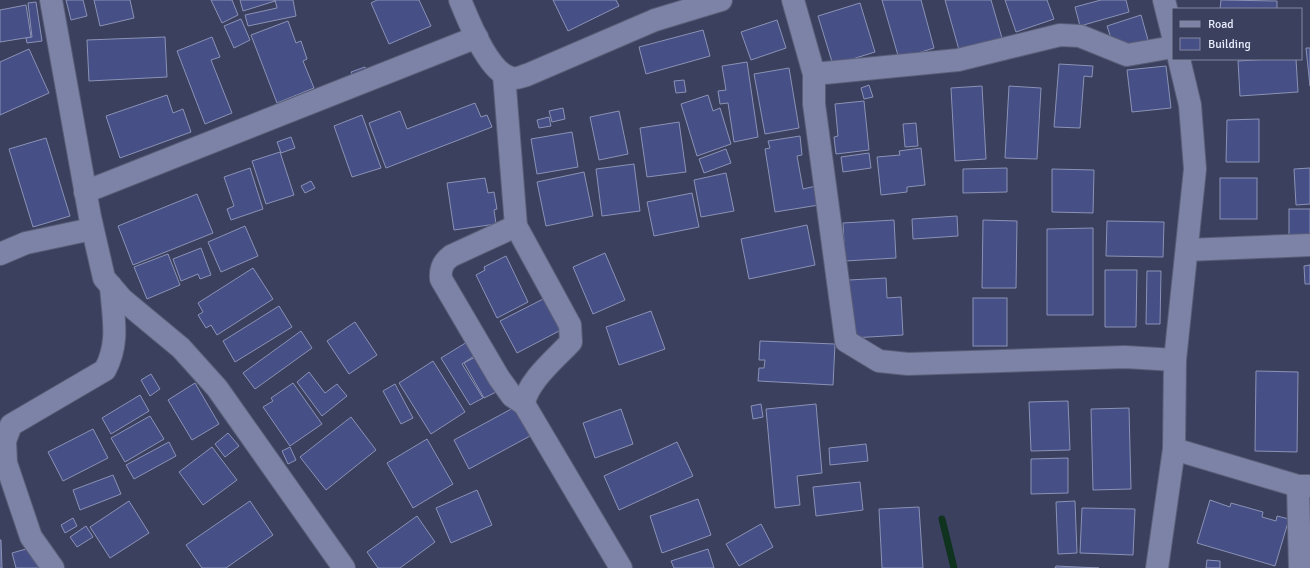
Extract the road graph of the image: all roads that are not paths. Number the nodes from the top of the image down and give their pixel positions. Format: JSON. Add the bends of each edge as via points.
{"nodes":[{"id":1,"x":51,"y":0,"type":"edge"},
{"id":2,"x":460,"y":0,"type":"edge"},
{"id":3,"x":721,"y":0,"type":"edge"},
{"id":4,"x":793,"y":0,"type":"edge"},
{"id":5,"x":1164,"y":0,"type":"edge"},
{"id":6,"x":1172,"y":32,"type":"edge"},
{"id":7,"x":477,"y":37,"type":"junction"},
{"id":8,"x":1172,"y":47,"type":"edge"},
{"id":9,"x":1179,"y":60,"type":"edge"},
{"id":10,"x":504,"y":74,"type":"junction"},
{"id":11,"x":814,"y":74,"type":"junction"},
{"id":12,"x":85,"y":192,"type":"junction"},
{"id":13,"x":516,"y":226,"type":"junction"},
{"id":14,"x":92,"y":229,"type":"junction"},
{"id":15,"x":1310,"y":245,"type":"edge"},
{"id":16,"x":1187,"y":250,"type":"junction"},
{"id":17,"x":0,"y":254,"type":"edge"},
{"id":18,"x":111,"y":286,"type":"junction"},
{"id":19,"x":1176,"y":360,"type":"junction"},
{"id":20,"x":524,"y":404,"type":"junction"},
{"id":21,"x":1174,"y":449,"type":"junction"},
{"id":22,"x":1304,"y":486,"type":"edge"},
{"id":23,"x":53,"y":568,"type":"edge"},
{"id":24,"x":344,"y":568,"type":"edge"},
{"id":25,"x":621,"y":568,"type":"edge"},
{"id":26,"x":1157,"y":568,"type":"edge"},
{"id":27,"x":1300,"y":568,"type":"edge"}],
"edges":[{"from":1,"to":12,"type":"street"},
{"from":2,"to":7,"type":"street"},
{"from":3,"to":10,"type":"street","via":[[655,20],[528,75],[514,78]]},
{"from":4,"to":11,"type":"street"},
{"from":5,"to":6,"type":"street"},
{"from":7,"to":10,"type":"street","via":[[493,65]]},
{"from":7,"to":12,"type":"street"},
{"from":8,"to":11,"type":"street","via":[[1127,55],[1080,36],[1060,35],[958,60]]},
{"from":9,"to":16,"type":"street","via":[[1190,105],[1195,169]]},
{"from":10,"to":13,"type":"street"},
{"from":11,"to":19,"type":"street","via":[[814,104],[846,341],[879,361],[908,364],[1125,357]]},
{"from":12,"to":14,"type":"street"},
{"from":13,"to":20,"type":"street","via":[[570,325],[571,342],[532,384]]},
{"from":13,"to":20,"type":"street","via":[[451,256],[445,261],[440,272],[441,279],[498,378],[512,396]]},
{"from":14,"to":17,"type":"street","via":[[26,243]]},
{"from":14,"to":18,"type":"street","via":[[104,278]]},
{"from":15,"to":16,"type":"street"},
{"from":16,"to":19,"type":"street"},
{"from":18,"to":23,"type":"street","via":[[115,345],[105,370],[12,425],[5,441],[6,463],[31,538]]},
{"from":18,"to":24,"type":"street","via":[[122,299],[181,348],[217,388]]},
{"from":19,"to":21,"type":"street"},
{"from":20,"to":25,"type":"street"},
{"from":21,"to":22,"type":"street"},
{"from":21,"to":26,"type":"street"},
{"from":22,"to":27,"type":"street"}]}
